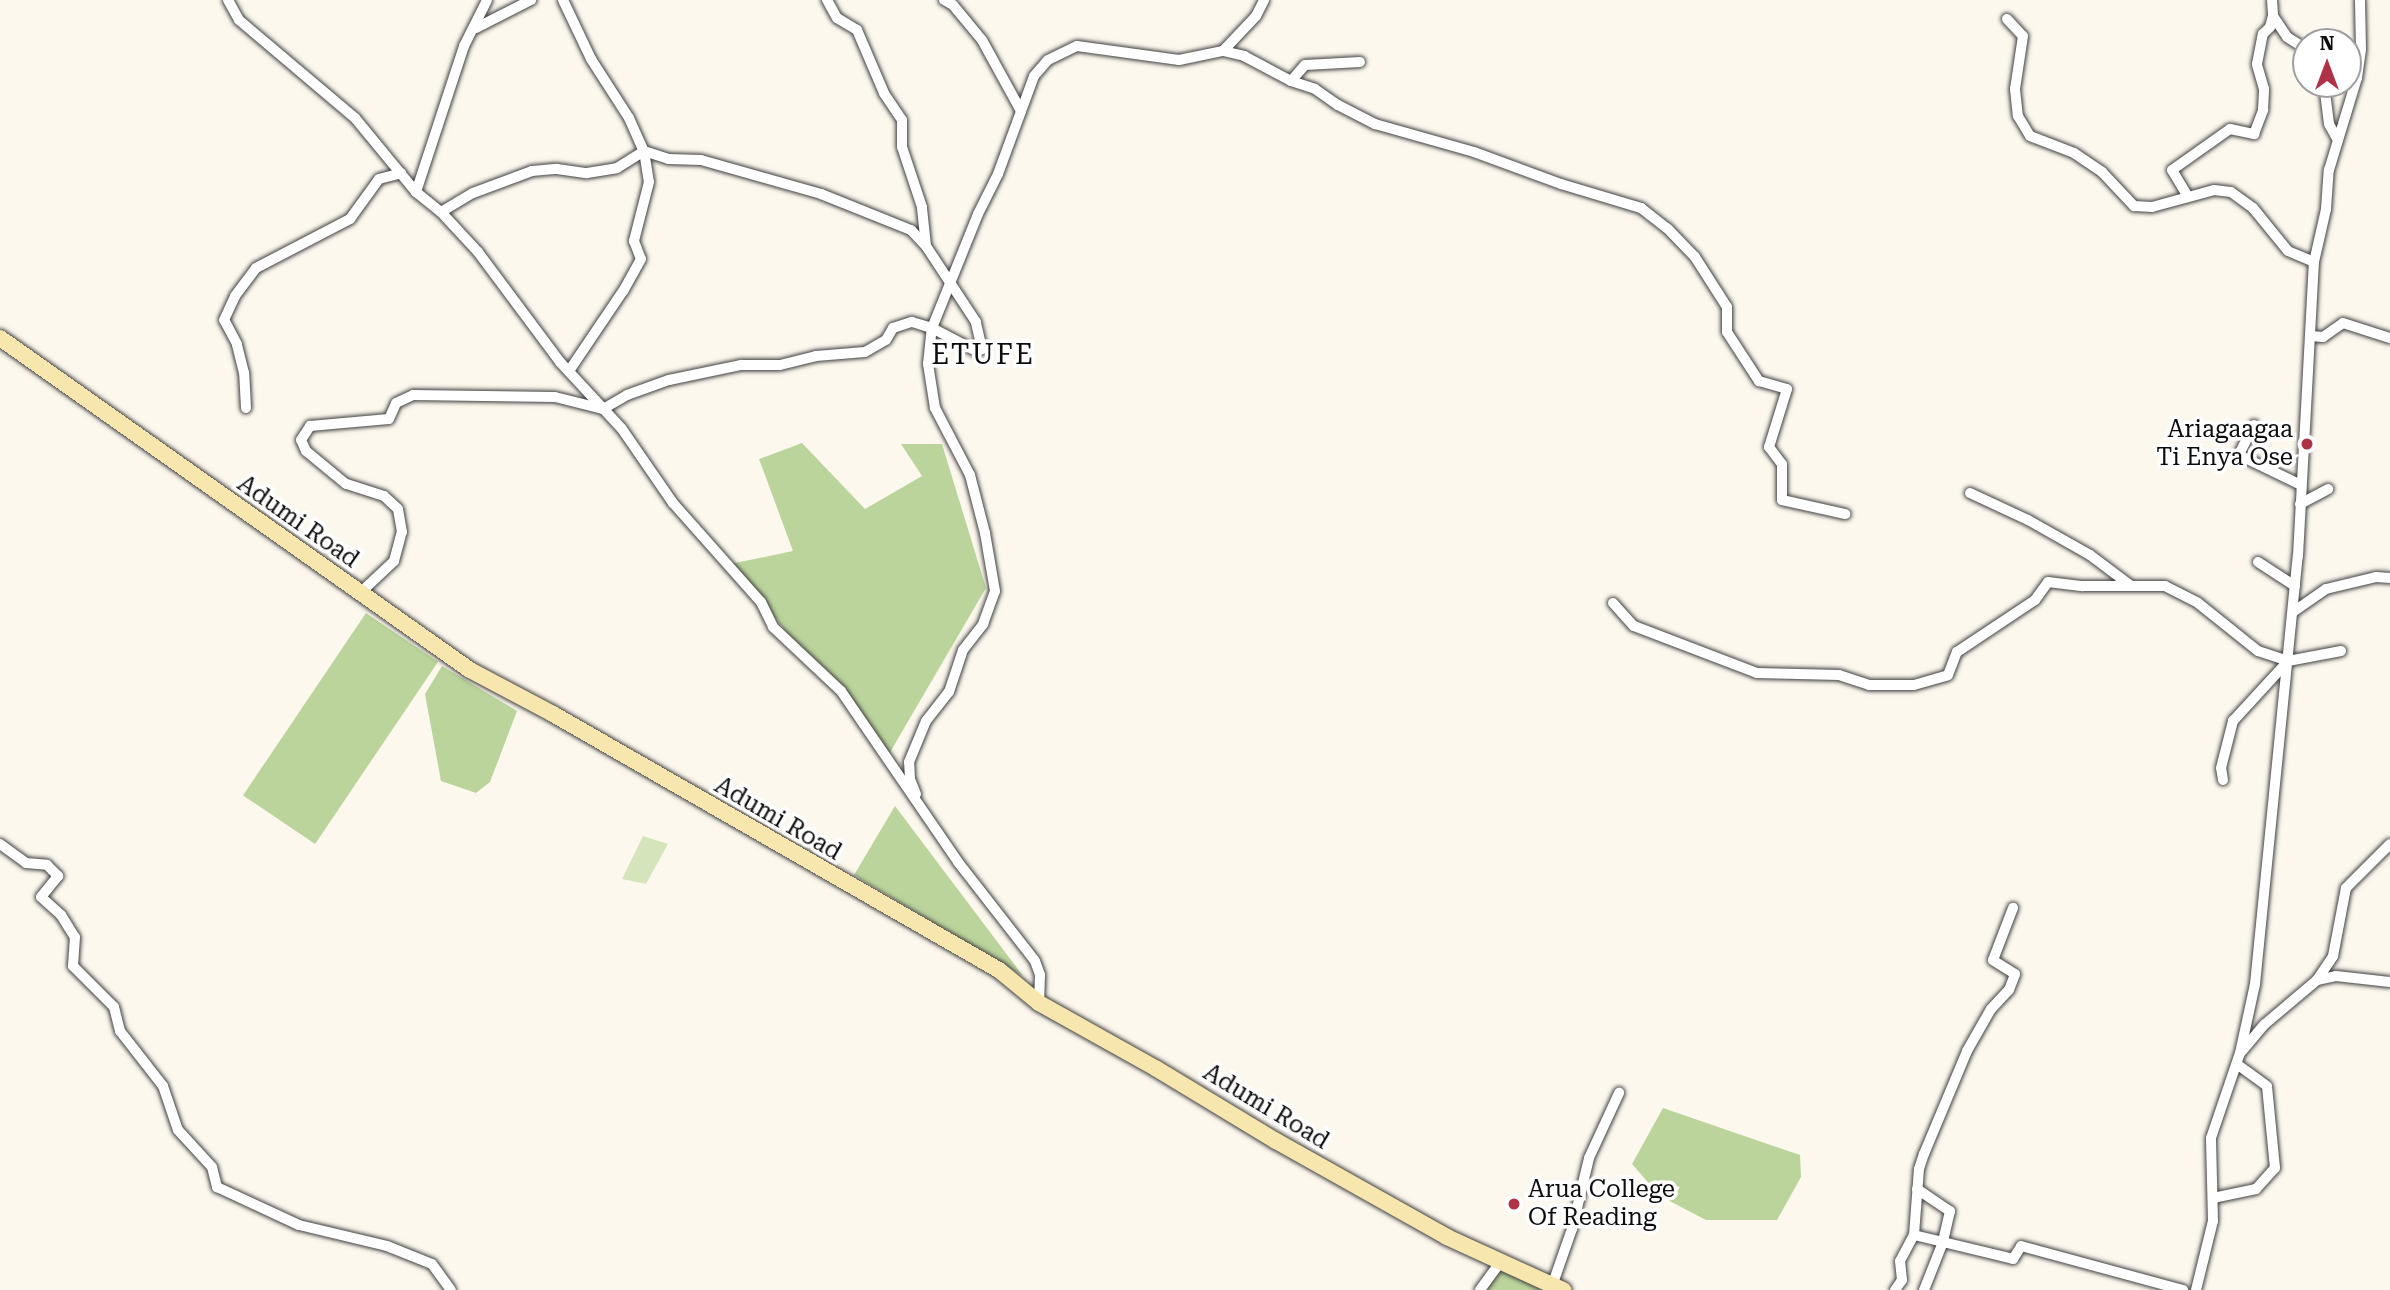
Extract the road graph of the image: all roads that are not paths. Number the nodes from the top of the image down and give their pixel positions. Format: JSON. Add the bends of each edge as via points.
{"nodes":[{"id":1,"x":228,"y":0,"type":"edge"},
{"id":2,"x":487,"y":0,"type":"edge"},
{"id":3,"x":531,"y":0,"type":"edge"},
{"id":4,"x":563,"y":0,"type":"edge"},
{"id":5,"x":827,"y":0,"type":"edge"},
{"id":6,"x":944,"y":0,"type":"edge"},
{"id":7,"x":1264,"y":0,"type":"edge"},
{"id":8,"x":2272,"y":0,"type":"edge"},
{"id":9,"x":2360,"y":0,"type":"edge"},
{"id":10,"x":2273,"y":16,"type":"junction"},
{"id":11,"x":2007,"y":19,"type":"dead end"},
{"id":12,"x":476,"y":28,"type":"junction"},
{"id":13,"x":2292,"y":40,"type":"edge"},
{"id":14,"x":1223,"y":51,"type":"junction"},
{"id":15,"x":1360,"y":62,"type":"dead end"},
{"id":16,"x":1291,"y":80,"type":"junction"},
{"id":17,"x":2326,"y":98,"type":"edge"},
{"id":18,"x":1021,"y":111,"type":"junction"},
{"id":19,"x":2338,"y":140,"type":"junction"},
{"id":20,"x":644,"y":151,"type":"junction"},
{"id":21,"x":401,"y":173,"type":"junction"},
{"id":22,"x":416,"y":192,"type":"junction"},
{"id":23,"x":2187,"y":195,"type":"junction"},
{"id":24,"x":441,"y":212,"type":"junction"},
{"id":25,"x":926,"y":246,"type":"junction"},
{"id":26,"x":2314,"y":262,"type":"junction"},
{"id":27,"x":950,"y":282,"type":"junction"},
{"id":28,"x":932,"y":328,"type":"junction"},
{"id":29,"x":2311,"y":337,"type":"junction"},
{"id":30,"x":0,"y":338,"type":"edge"},
{"id":31,"x":2390,"y":338,"type":"edge"},
{"id":32,"x":569,"y":371,"type":"junction"},
{"id":33,"x":246,"y":408,"type":"dead end"},
{"id":34,"x":603,"y":409,"type":"junction"},
{"id":35,"x":2254,"y":425,"type":"dead end"},
{"id":36,"x":2301,"y":485,"type":"junction"},
{"id":37,"x":2328,"y":489,"type":"dead end"},
{"id":38,"x":1970,"y":493,"type":"dead end"},
{"id":39,"x":2300,"y":504,"type":"junction"},
{"id":40,"x":1845,"y":514,"type":"dead end"},
{"id":41,"x":2258,"y":562,"type":"dead end"},
{"id":42,"x":2390,"y":578,"type":"edge"},
{"id":43,"x":2130,"y":585,"type":"junction"},
{"id":44,"x":2295,"y":586,"type":"junction"},
{"id":45,"x":360,"y":593,"type":"junction"},
{"id":46,"x":1614,"y":603,"type":"dead end"},
{"id":47,"x":2293,"y":612,"type":"junction"},
{"id":48,"x":2341,"y":651,"type":"dead end"},
{"id":49,"x":2288,"y":661,"type":"junction"},
{"id":50,"x":2223,"y":780,"type":"dead end"},
{"id":51,"x":923,"y":809,"type":"junction"},
{"id":52,"x":0,"y":844,"type":"edge"},
{"id":53,"x":2390,"y":845,"type":"edge"},
{"id":54,"x":2013,"y":908,"type":"dead end"},
{"id":55,"x":2317,"y":980,"type":"junction"},
{"id":56,"x":2390,"y":982,"type":"edge"},
{"id":57,"x":1039,"y":1003,"type":"junction"},
{"id":58,"x":2238,"y":1059,"type":"junction"},
{"id":59,"x":1619,"y":1093,"type":"dead end"},
{"id":60,"x":1917,"y":1189,"type":"junction"},
{"id":61,"x":2213,"y":1198,"type":"junction"},
{"id":62,"x":1914,"y":1235,"type":"junction"},
{"id":63,"x":1943,"y":1242,"type":"junction"},
{"id":64,"x":1500,"y":1262,"type":"junction"},
{"id":65,"x":1557,"y":1288,"type":"edge"},
{"id":66,"x":451,"y":1290,"type":"edge"},
{"id":67,"x":1480,"y":1290,"type":"edge"},
{"id":68,"x":1895,"y":1290,"type":"edge"},
{"id":69,"x":1924,"y":1290,"type":"edge"},
{"id":70,"x":2183,"y":1290,"type":"edge"},
{"id":71,"x":2196,"y":1290,"type":"edge"}],
"edges":[{"from":1,"to":21,"type":"street","via":[[239,20],[355,118]]},
{"from":2,"to":12,"type":"street"},
{"from":3,"to":12,"type":"street"},
{"from":4,"to":20,"type":"street"},
{"from":5,"to":25,"type":"street","via":[[837,18],[857,30],[884,93],[902,120],[902,147],[922,207]]},
{"from":6,"to":18,"type":"street","via":[[982,40]]},
{"from":7,"to":14,"type":"street","via":[[1256,16]]},
{"from":8,"to":10,"type":"street"},
{"from":9,"to":19,"type":"street","via":[[2357,78]]},
{"from":10,"to":13,"type":"street"},
{"from":10,"to":23,"type":"street","via":[[2263,34],[2258,64],[2263,110],[2254,134],[2230,129],[2172,170]]},
{"from":11,"to":23,"type":"street","via":[[2023,36],[2015,89],[2018,116],[2030,136],[2074,153],[2102,172],[2134,206],[2151,207]]},
{"from":12,"to":22,"type":"street","via":[[464,46]]},
{"from":14,"to":16,"type":"street","via":[[1244,56]]},
{"from":14,"to":18,"type":"street","via":[[1179,60],[1077,46],[1048,60],[1034,76]]},
{"from":15,"to":16,"type":"street","via":[[1305,65]]},
{"from":16,"to":40,"type":"street","via":[[1375,124],[1641,208],[1695,257],[1727,307],[1727,332],[1759,381],[1787,389],[1769,447],[1782,464],[1782,500]]},
{"from":17,"to":19,"type":"street","via":[[2329,124]]},
{"from":18,"to":27,"type":"street"},
{"from":19,"to":26,"type":"street"},
{"from":20,"to":24,"type":"street","via":[[617,168],[587,173],[532,171],[473,193]]},
{"from":20,"to":25,"type":"street","via":[[669,159],[701,160],[821,194],[911,230]]},
{"from":20,"to":32,"type":"street","via":[[649,182],[634,241],[641,259]]},
{"from":21,"to":22,"type":"street"},
{"from":21,"to":33,"type":"street","via":[[379,179],[349,219],[256,268],[235,296],[224,320],[237,344]]},
{"from":22,"to":24,"type":"street"},
{"from":23,"to":26,"type":"street","via":[[2231,192],[2253,208],[2288,251]]},
{"from":24,"to":32,"type":"street","via":[[478,252]]},
{"from":25,"to":27,"type":"street"},
{"from":26,"to":29,"type":"street"},
{"from":27,"to":28,"type":"street"},
{"from":27,"to":28,"type":"street","via":[[975,322],[982,349],[970,349]]},
{"from":28,"to":34,"type":"street","via":[[912,322],[893,328],[886,340],[864,352],[780,365],[741,365],[669,380],[627,394]]},
{"from":28,"to":51,"type":"street","via":[[928,364],[936,408],[970,475],[995,591],[983,624],[963,650],[949,692],[926,722],[909,762],[910,779]]},
{"from":29,"to":31,"type":"street","via":[[2323,337],[2343,323]]},
{"from":29,"to":36,"type":"street"},
{"from":30,"to":45,"type":"main road","name":"Adumi Road"},
{"from":32,"to":34,"type":"street"},
{"from":34,"to":45,"type":"street","via":[[555,397],[413,394],[396,403],[389,419],[310,426],[301,440],[306,451],[346,484],[384,496],[398,509],[402,532],[394,561]]},
{"from":34,"to":51,"type":"street","via":[[673,503],[761,602],[773,627],[841,691]]},
{"from":35,"to":36,"type":"street","via":[[2239,455]]},
{"from":36,"to":39,"type":"street"},
{"from":37,"to":39,"type":"street"},
{"from":38,"to":43,"type":"street","via":[[2090,555]]},
{"from":39,"to":44,"type":"street"},
{"from":41,"to":44,"type":"street"},
{"from":42,"to":47,"type":"street","via":[[2326,589]]},
{"from":43,"to":46,"type":"street","via":[[2048,582],[2035,600],[1957,652],[1948,674],[1914,685],[1869,685],[1839,674],[1757,673],[1634,626]]},
{"from":43,"to":49,"type":"street","via":[[2165,586],[2198,603],[2258,651]]},
{"from":44,"to":47,"type":"street"},
{"from":45,"to":57,"type":"main road","name":"Adumi Road","via":[[470,670],[999,970]]},
{"from":47,"to":49,"type":"street"},
{"from":48,"to":49,"type":"street"},
{"from":49,"to":50,"type":"street","via":[[2233,721],[2221,768]]},
{"from":49,"to":58,"type":"street","via":[[2255,984]]},
{"from":51,"to":57,"type":"street","via":[[1035,961],[1040,975]]},
{"from":52,"to":66,"type":"street","via":[[26,863],[47,865],[58,876],[41,897],[61,915],[75,937],[73,966],[114,1007],[120,1031],[163,1086],[178,1130],[212,1167],[217,1187],[299,1225],[387,1246],[432,1264]]},
{"from":53,"to":55,"type":"street","via":[[2346,888],[2333,956]]},
{"from":54,"to":60,"type":"street","via":[[1993,960],[2015,974],[1967,1051],[1924,1154]]},
{"from":55,"to":56,"type":"street","via":[[2336,976]]},
{"from":55,"to":58,"type":"street","via":[[2265,1024]]},
{"from":57,"to":64,"type":"main road","name":"Adumi Road","via":[[1269,1137]]},
{"from":58,"to":61,"type":"street","via":[[2211,1138]]},
{"from":58,"to":61,"type":"street","via":[[2267,1086],[2275,1168],[2256,1189]]},
{"from":59,"to":65,"type":"street","via":[[1590,1158]]},
{"from":60,"to":62,"type":"street"},
{"from":60,"to":63,"type":"street","via":[[1950,1211]]},
{"from":61,"to":71,"type":"street","via":[[2213,1221]]},
{"from":62,"to":63,"type":"street"},
{"from":62,"to":68,"type":"street","via":[[1900,1261],[1902,1280]]},
{"from":63,"to":69,"type":"street"},
{"from":63,"to":70,"type":"street","via":[[2013,1259],[2021,1246]]},
{"from":64,"to":65,"type":"main road","name":"Adumi Road"},
{"from":64,"to":67,"type":"street"}]}
